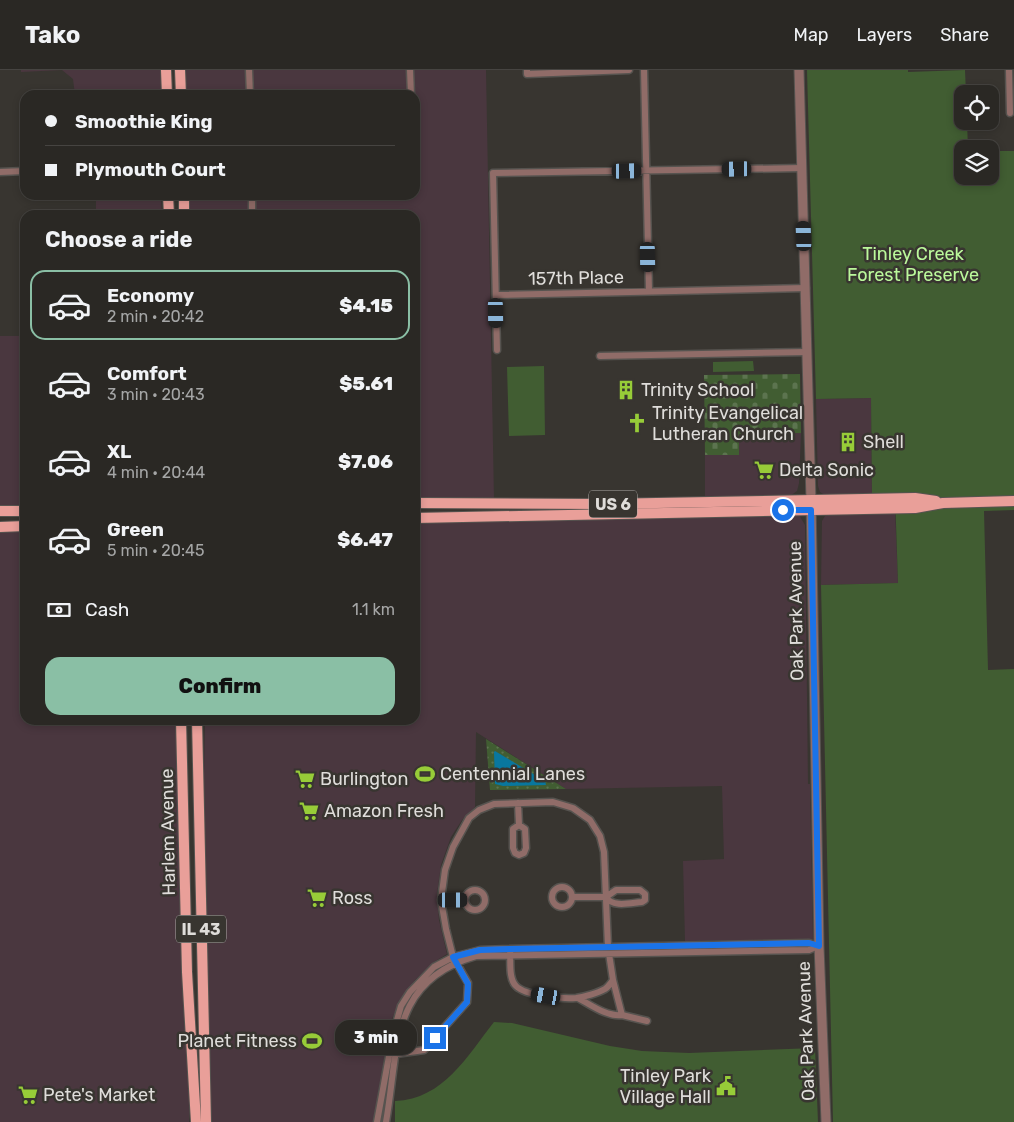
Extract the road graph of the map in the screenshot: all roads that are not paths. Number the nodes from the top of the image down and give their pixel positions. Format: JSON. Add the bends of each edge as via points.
{"nodes":[{"id":1,"x":166,"y":70,"type":"edge"},
{"id":2,"x":180,"y":70,"type":"edge"},
{"id":3,"x":250,"y":70,"type":"edge"},
{"id":4,"x":410,"y":70,"type":"edge"},
{"id":5,"x":607,"y":70,"type":"edge"},
{"id":6,"x":629,"y":70,"type":"edge"},
{"id":7,"x":644,"y":70,"type":"edge"},
{"id":8,"x":800,"y":70,"type":"edge"},
{"id":9,"x":1008,"y":70,"type":"edge"},
{"id":10,"x":527,"y":72,"type":"edge"},
{"id":11,"x":167,"y":90,"type":"edge"},
{"id":12,"x":181,"y":90,"type":"edge"},
{"id":13,"x":250,"y":90,"type":"edge"},
{"id":14,"x":410,"y":90,"type":"edge"},
{"id":15,"x":1010,"y":113,"type":"dead end"},
{"id":16,"x":802,"y":168,"type":"junction"},
{"id":17,"x":646,"y":170,"type":"junction"},
{"id":18,"x":20,"y":171,"type":"edge"},
{"id":19,"x":0,"y":172,"type":"edge"},
{"id":20,"x":806,"y":288,"type":"junction"},
{"id":21,"x":649,"y":291,"type":"junction"},
{"id":22,"x":496,"y":295,"type":"junction"},
{"id":23,"x":497,"y":350,"type":"dead end"},
{"id":24,"x":807,"y":352,"type":"junction"},
{"id":25,"x":600,"y":356,"type":"dead end"},
{"id":26,"x":1014,"y":501,"type":"edge"},
{"id":27,"x":420,"y":503,"type":"edge"},
{"id":28,"x":811,"y":505,"type":"junction"},
{"id":29,"x":20,"y":510,"type":"edge"},
{"id":30,"x":0,"y":511,"type":"edge"},
{"id":31,"x":420,"y":518,"type":"edge"},
{"id":32,"x":0,"y":526,"type":"edge"},
{"id":33,"x":20,"y":526,"type":"edge"},
{"id":34,"x":181,"y":725,"type":"edge"},
{"id":35,"x":197,"y":725,"type":"edge"},
{"id":36,"x":518,"y":803,"type":"junction"},
{"id":37,"x":519,"y":825,"type":"dead end"},
{"id":38,"x":572,"y":897,"type":"dead end"},
{"id":39,"x":606,"y":897,"type":"junction"},
{"id":40,"x":441,"y":900,"type":"junction"},
{"id":41,"x":465,"y":900,"type":"dead end"},
{"id":42,"x":819,"y":946,"type":"junction"},
{"id":43,"x":608,"y":951,"type":"junction"},
{"id":44,"x":510,"y":952,"type":"junction"},
{"id":45,"x":455,"y":959,"type":"junction"},
{"id":46,"x":612,"y":980,"type":"junction"},
{"id":47,"x":578,"y":998,"type":"junction"},
{"id":48,"x":622,"y":1015,"type":"junction"},
{"id":49,"x":647,"y":1022,"type":"dead end"},
{"id":50,"x":396,"y":1054,"type":"junction"},
{"id":51,"x":196,"y":1122,"type":"edge"},
{"id":52,"x":206,"y":1122,"type":"edge"},
{"id":53,"x":377,"y":1122,"type":"edge"},
{"id":54,"x":386,"y":1122,"type":"edge"},
{"id":55,"x":826,"y":1122,"type":"edge"}],
"edges":[{"from":1,"to":11,"type":"main road"},
{"from":2,"to":12,"type":"main road"},
{"from":3,"to":13,"type":"street"},
{"from":4,"to":14,"type":"street"},
{"from":5,"to":6,"type":"street"},
{"from":5,"to":10,"type":"street"},
{"from":7,"to":17,"type":"street"},
{"from":8,"to":16,"type":"street","name":"Oak Park Avenue"},
{"from":9,"to":15,"type":"street"},
{"from":16,"to":17,"type":"street"},
{"from":16,"to":20,"type":"street","name":"Oak Park Avenue"},
{"from":17,"to":21,"type":"street"},
{"from":17,"to":22,"type":"street","via":[[493,173]]},
{"from":18,"to":19,"type":"street"},
{"from":20,"to":21,"type":"street","name":"157th Place"},
{"from":20,"to":24,"type":"street","name":"Oak Park Avenue"},
{"from":21,"to":22,"type":"street","name":"157th Place"},
{"from":22,"to":23,"type":"street"},
{"from":24,"to":25,"type":"street"},
{"from":24,"to":28,"type":"street","name":"Oak Park Avenue"},
{"from":26,"to":28,"type":"main road","number":"US 6","via":[[943,503],[915,508]]},
{"from":27,"to":28,"type":"main road","number":"US 6"},
{"from":28,"to":31,"type":"main road","number":"US 6"},
{"from":28,"to":42,"type":"street","name":"Oak Park Avenue"},
{"from":29,"to":30,"type":"main road"},
{"from":32,"to":33,"type":"main road"},
{"from":34,"to":51,"type":"main road","name":"Harlem Avenue","number":"IL 43","via":[[186,972]]},
{"from":35,"to":52,"type":"main road","name":"Harlem Avenue","number":"IL 43"},
{"from":36,"to":37,"type":"street"},
{"from":36,"to":39,"type":"street","via":[[553,802],[573,808],[590,820],[603,847]]},
{"from":36,"to":40,"type":"street","via":[[488,805],[469,818],[450,854]]},
{"from":38,"to":39,"type":"street"},
{"from":39,"to":39,"type":"street","via":[[616,890],[640,890],[645,894],[642,902],[615,904]]},
{"from":39,"to":43,"type":"street"},
{"from":40,"to":41,"type":"street"},
{"from":40,"to":45,"type":"street"},
{"from":42,"to":43,"type":"street","via":[[809,950]]},
{"from":42,"to":55,"type":"street","name":"Oak Park Avenue"},
{"from":43,"to":44,"type":"street"},
{"from":43,"to":46,"type":"street"},
{"from":44,"to":45,"type":"street","via":[[480,950]]},
{"from":44,"to":47,"type":"street","via":[[512,979],[520,989],[533,994]]},
{"from":45,"to":50,"type":"street","via":[[436,973],[411,1000]]},
{"from":45,"to":50,"type":"street","via":[[468,984],[467,1002],[424,1050]]},
{"from":45,"to":53,"type":"street","via":[[434,967],[401,1006],[388,1055]]},
{"from":46,"to":47,"type":"street","via":[[606,988]]},
{"from":46,"to":48,"type":"street"},
{"from":47,"to":48,"type":"street","via":[[603,1011]]},
{"from":48,"to":49,"type":"street"},
{"from":50,"to":54,"type":"street"}]}
